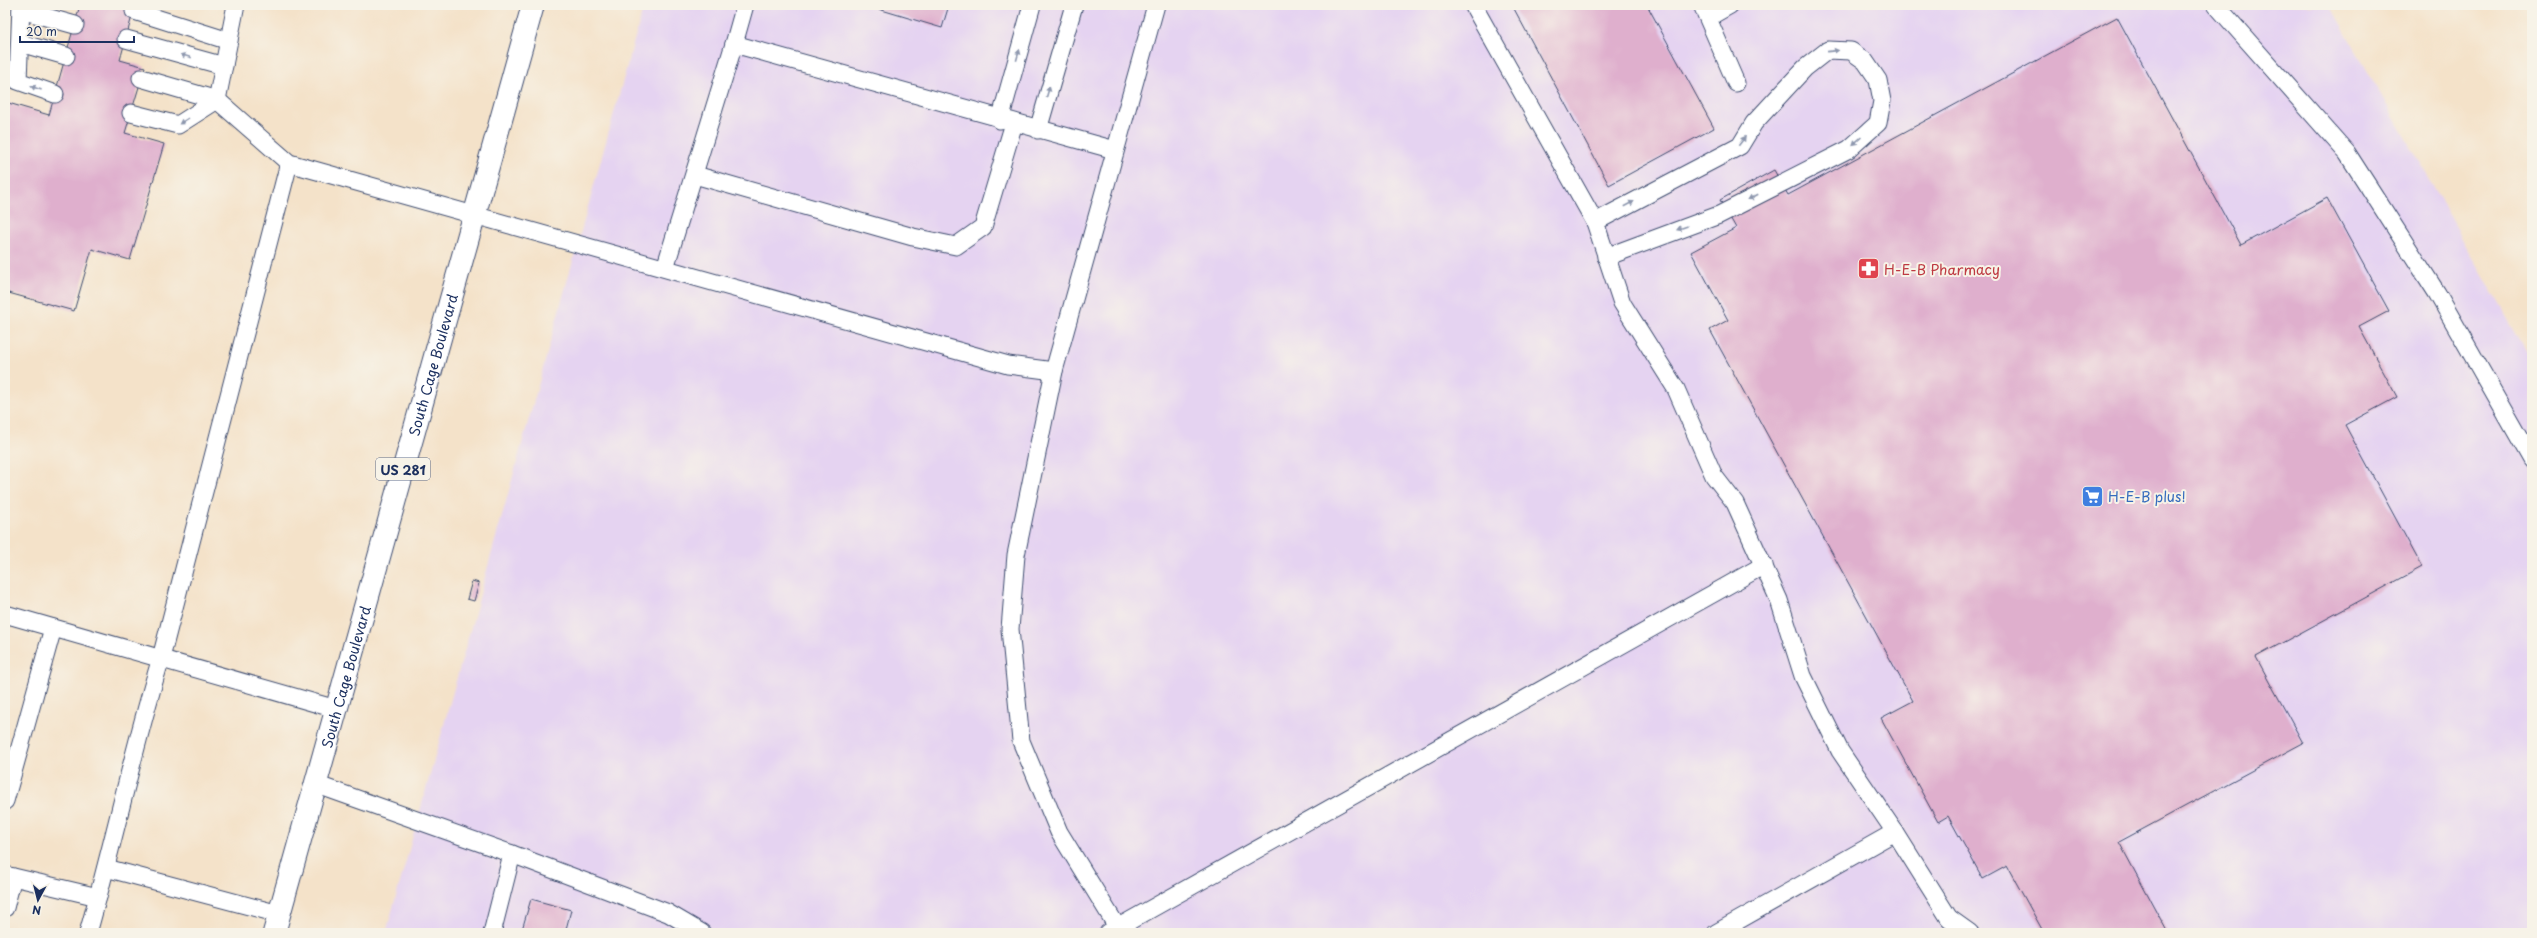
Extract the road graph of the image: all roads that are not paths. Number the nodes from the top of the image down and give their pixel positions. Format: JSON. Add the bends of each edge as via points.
{"nodes":[{"id":1,"x":236,"y":5,"type":"edge"},
{"id":2,"x":534,"y":5,"type":"edge"},
{"id":3,"x":745,"y":5,"type":"edge"},
{"id":4,"x":1032,"y":5,"type":"edge"},
{"id":5,"x":1074,"y":5,"type":"edge"},
{"id":6,"x":1156,"y":5,"type":"edge"},
{"id":7,"x":1473,"y":5,"type":"edge"},
{"id":8,"x":1730,"y":5,"type":"edge"},
{"id":9,"x":2216,"y":5,"type":"edge"},
{"id":10,"x":21,"y":8,"type":"edge"},
{"id":11,"x":134,"y":11,"type":"dead end"},
{"id":12,"x":1706,"y":11,"type":"edge"},
{"id":13,"x":74,"y":25,"type":"dead end"},
{"id":14,"x":126,"y":39,"type":"dead end"},
{"id":15,"x":229,"y":41,"type":"junction"},
{"id":16,"x":20,"y":43,"type":"junction"},
{"id":17,"x":734,"y":44,"type":"junction"},
{"id":18,"x":66,"y":56,"type":"dead end"},
{"id":19,"x":224,"y":66,"type":"junction"},
{"id":20,"x":141,"y":78,"type":"dead end"},
{"id":21,"x":1736,"y":83,"type":"dead end"},
{"id":22,"x":55,"y":94,"type":"dead end"},
{"id":23,"x":217,"y":100,"type":"junction"},
{"id":24,"x":131,"y":113,"type":"dead end"},
{"id":25,"x":1007,"y":121,"type":"junction"},
{"id":26,"x":1038,"y":130,"type":"junction"},
{"id":27,"x":1115,"y":150,"type":"junction"},
{"id":28,"x":289,"y":163,"type":"junction"},
{"id":29,"x":695,"y":175,"type":"junction"},
{"id":30,"x":475,"y":214,"type":"junction"},
{"id":31,"x":1595,"y":222,"type":"junction"},
{"id":32,"x":1606,"y":257,"type":"junction"},
{"id":33,"x":665,"y":268,"type":"junction"},
{"id":34,"x":1054,"y":371,"type":"junction"},
{"id":35,"x":2532,"y":460,"type":"edge"},
{"id":36,"x":1764,"y":565,"type":"junction"},
{"id":37,"x":5,"y":614,"type":"edge"},
{"id":38,"x":53,"y":628,"type":"junction"},
{"id":39,"x":161,"y":658,"type":"junction"},
{"id":40,"x":336,"y":709,"type":"junction"},
{"id":41,"x":315,"y":784,"type":"junction"},
{"id":42,"x":5,"y":802,"type":"edge"},
{"id":43,"x":1895,"y":832,"type":"junction"},
{"id":44,"x":512,"y":854,"type":"junction"},
{"id":45,"x":106,"y":868,"type":"junction"},
{"id":46,"x":9,"y":876,"type":"edge"},
{"id":47,"x":98,"y":897,"type":"junction"},
{"id":48,"x":5,"y":908,"type":"edge"},
{"id":49,"x":276,"y":924,"type":"edge"},
{"id":50,"x":1115,"y":932,"type":"edge"},
{"id":51,"x":88,"y":933,"type":"edge"},
{"id":52,"x":492,"y":933,"type":"edge"},
{"id":53,"x":702,"y":933,"type":"edge"},
{"id":54,"x":1716,"y":933,"type":"edge"},
{"id":55,"x":1970,"y":933,"type":"edge"}],
"edges":[{"from":1,"to":15,"type":"lane"},
{"from":2,"to":30,"type":"main road","name":"South Cage Boulevard","number":"US 281"},
{"from":3,"to":17,"type":"lane"},
{"from":25,"to":4,"type":"lane","one_way":true},
{"from":26,"to":5,"type":"lane","one_way":true},
{"from":6,"to":27,"type":"lane"},
{"from":7,"to":31,"type":"lane"},
{"from":8,"to":12,"type":"lane"},
{"from":9,"to":35,"type":"lane","via":[[2347,153],[2437,293]]},
{"from":10,"to":13,"type":"lane"},
{"from":10,"to":16,"type":"lane"},
{"from":11,"to":15,"type":"lane"},
{"from":12,"to":21,"type":"lane"},
{"from":19,"to":14,"type":"lane","one_way":true},
{"from":15,"to":19,"type":"lane"},
{"from":16,"to":18,"type":"lane"},
{"from":22,"to":16,"type":"lane","one_way":true,"via":[[18,81]]},
{"from":17,"to":25,"type":"lane"},
{"from":17,"to":29,"type":"lane"},
{"from":19,"to":23,"type":"lane"},
{"from":20,"to":23,"type":"lane"},
{"from":23,"to":24,"type":"lane","one_way":true,"via":[[178,125]]},
{"from":23,"to":28,"type":"lane"},
{"from":25,"to":26,"type":"lane"},
{"from":25,"to":29,"type":"lane","via":[[983,227],[956,246]]},
{"from":26,"to":27,"type":"lane"},
{"from":27,"to":34,"type":"lane"},
{"from":28,"to":30,"type":"lane"},
{"from":28,"to":39,"type":"lane"},
{"from":29,"to":33,"type":"lane"},
{"from":30,"to":33,"type":"lane"},
{"from":30,"to":40,"type":"main road","name":"South Cage Boulevard","number":"US 281"},
{"from":31,"to":32,"type":"lane"},
{"from":31,"to":32,"type":"lane","one_way":true,"via":[[1740,146],[1754,123],[1805,68],[1828,50],[1851,51],[1864,61],[1878,80],[1882,101],[1878,123],[1848,149],[1719,215]]},
{"from":32,"to":36,"type":"lane","via":[[1622,303],[1676,389],[1714,476],[1735,503]]},
{"from":33,"to":34,"type":"lane","via":[[1008,365]]},
{"from":34,"to":50,"type":"lane","via":[[1016,555],[1010,630],[1021,741],[1059,832]]},
{"from":36,"to":43,"type":"lane","via":[[1779,600],[1803,676],[1837,744]]},
{"from":36,"to":50,"type":"lane"},
{"from":37,"to":38,"type":"lane"},
{"from":38,"to":39,"type":"lane"},
{"from":38,"to":42,"type":"lane"},
{"from":39,"to":40,"type":"lane"},
{"from":39,"to":45,"type":"lane","via":[[141,723]]},
{"from":40,"to":41,"type":"main road","name":"South Cage Boulevard","number":"US 281"},
{"from":41,"to":44,"type":"lane"},
{"from":41,"to":49,"type":"main road","name":"South Cage Boulevard","number":"US 281"},
{"from":43,"to":54,"type":"lane"},
{"from":43,"to":55,"type":"lane","via":[[1949,918]]},
{"from":44,"to":52,"type":"lane"},
{"from":44,"to":53,"type":"lane","via":[[668,913]]},
{"from":45,"to":47,"type":"lane"},
{"from":45,"to":49,"type":"lane"},
{"from":46,"to":47,"type":"lane"},
{"from":46,"to":48,"type":"lane"},
{"from":47,"to":51,"type":"lane"}]}
